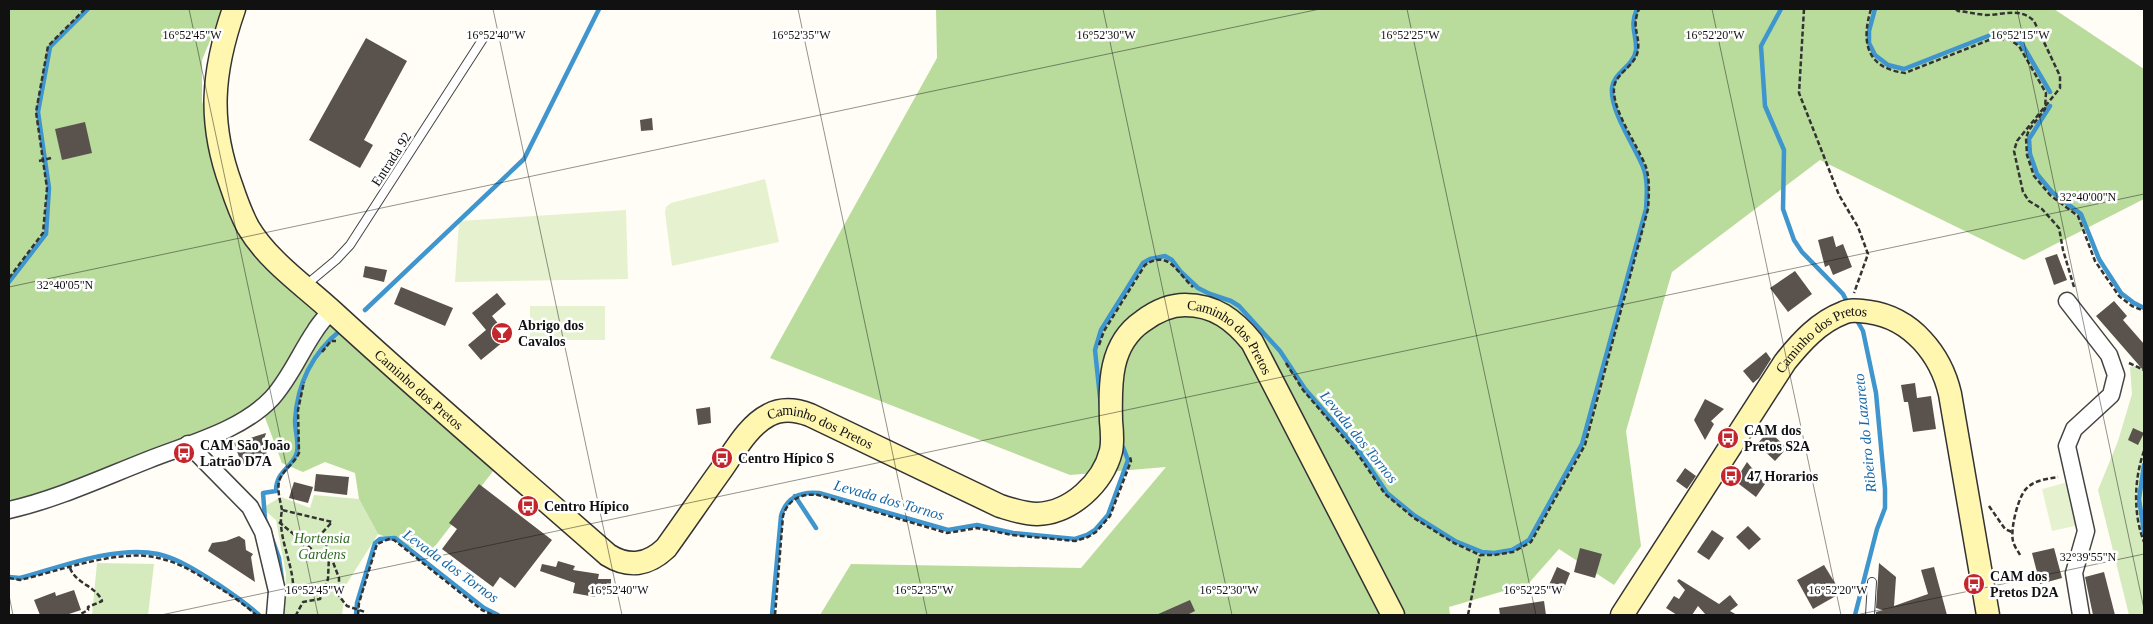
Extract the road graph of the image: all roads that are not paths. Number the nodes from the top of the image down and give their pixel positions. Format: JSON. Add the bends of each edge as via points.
{"nodes":[{"id":1,"x":234,"y":9,"type":"edge"},
{"id":2,"x":486,"y":34,"type":"dead end"},
{"id":3,"x":304,"y":287,"type":"junction"},
{"id":4,"x":2066,"y":301,"type":"dead end"},
{"id":5,"x":331,"y":310,"type":"junction"},
{"id":6,"x":188,"y":444,"type":"junction"},
{"id":7,"x":9,"y":510,"type":"edge"},
{"id":8,"x":1872,"y":582,"type":"dead end"},
{"id":9,"x":275,"y":615,"type":"edge"},
{"id":10,"x":1393,"y":615,"type":"edge"},
{"id":11,"x":1622,"y":615,"type":"edge"},
{"id":12,"x":1870,"y":615,"type":"edge"},
{"id":13,"x":1988,"y":615,"type":"edge"},
{"id":14,"x":2081,"y":615,"type":"edge"}],
"edges":[{"from":1,"to":3,"type":"main road","name":"Caminho dos Pretos","via":[[218,68],[215,107],[221,160],[249,229],[265,250]]},
{"from":2,"to":3,"type":"lane","name":"Entrada 92","via":[[350,245]]},
{"from":3,"to":5,"type":"main road","name":"Caminho dos Pretos"},
{"from":4,"to":14,"type":"street","via":[[2109,355],[2116,375],[2114,389],[2106,401],[2070,434],[2066,446],[2086,531],[2074,573]]},
{"from":5,"to":6,"type":"street","via":[[276,392],[224,432]]},
{"from":5,"to":10,"type":"main road","name":"Caminho dos Pretos","via":[[608,555],[635,564],[651,560],[666,548],[740,443],[770,414],[785,410],[810,415],[1000,506],[1020,513],[1039,514],[1063,508],[1092,487],[1108,461],[1112,438],[1112,374],[1122,341],[1137,324],[1158,312],[1180,305],[1203,307],[1239,325],[1252,342]]},
{"from":6,"to":7,"type":"street","via":[[67,493]]},
{"from":6,"to":9,"type":"street","via":[[250,507],[263,532],[277,591]]},
{"from":8,"to":12,"type":"lane"},
{"from":11,"to":13,"type":"main road","name":"Caminho dos Pretos","via":[[1785,362],[1817,328],[1852,311],[1888,317],[1904,325],[1931,351],[1944,373]]}]}
